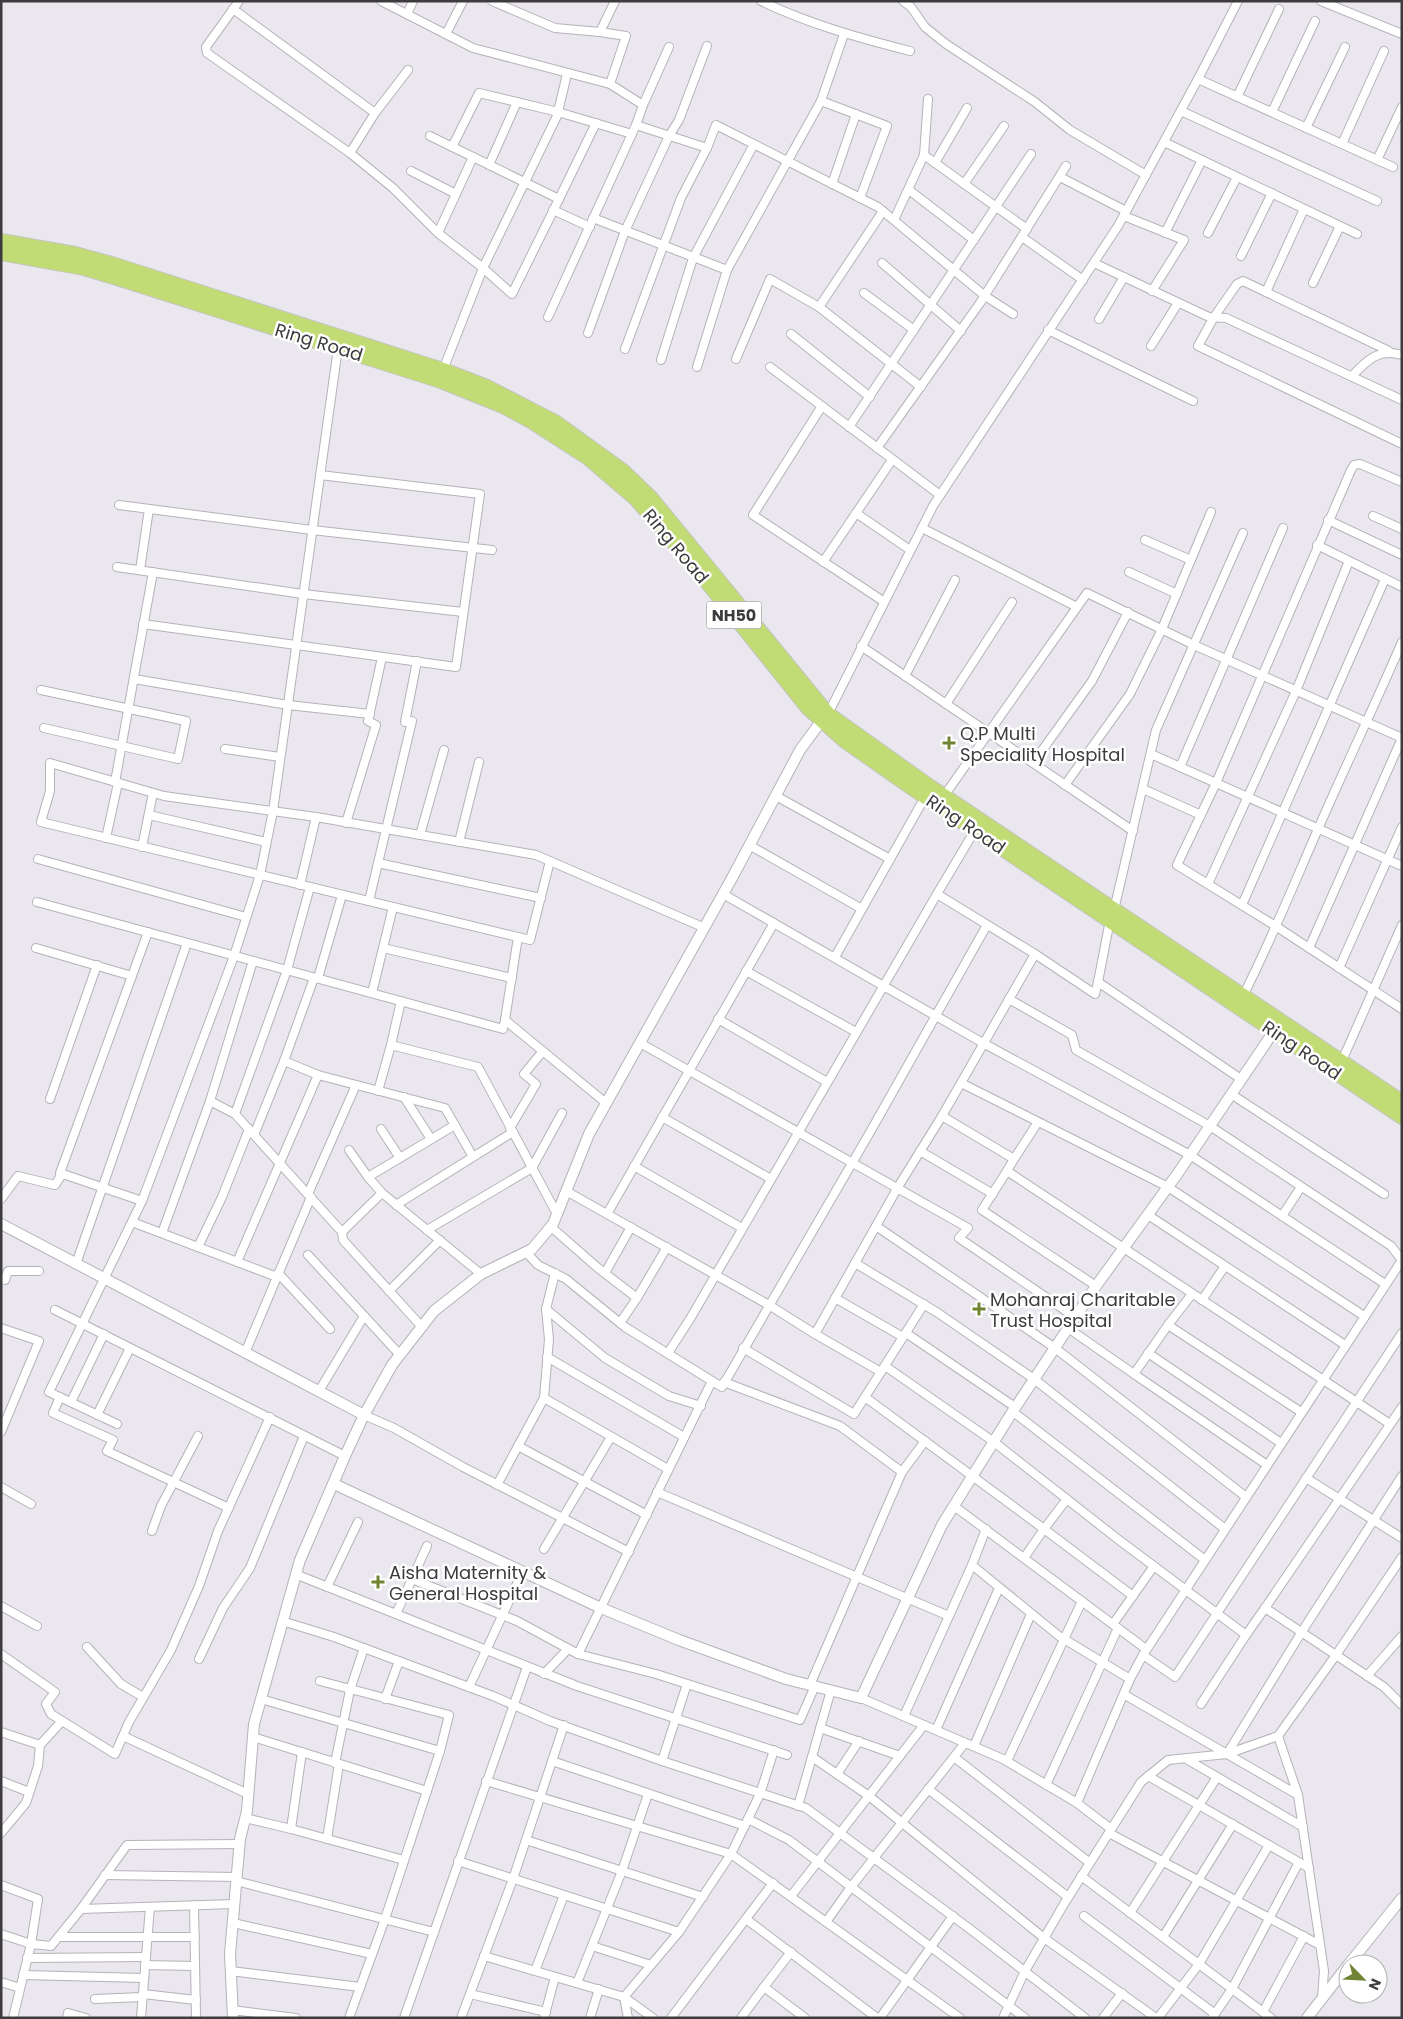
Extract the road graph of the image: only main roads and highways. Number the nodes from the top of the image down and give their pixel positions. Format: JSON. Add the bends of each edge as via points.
{"nodes":[{"id":1,"x":1,"y":242,"type":"edge"},
{"id":2,"x":1,"y":253,"type":"edge"},
{"id":3,"x":824,"y":718,"type":"junction"},
{"id":4,"x":1112,"y":915,"type":"junction"},
{"id":5,"x":1241,"y":1002,"type":"junction"},
{"id":6,"x":1402,"y":1102,"type":"edge"},
{"id":7,"x":1402,"y":1117,"type":"edge"}],
"edges":[{"from":1,"to":3,"type":"highway","name":"Ring Road","number":"NH50","via":[[112,264],[443,370],[524,404],[570,431],[623,471],[676,526]]},
{"from":2,"to":3,"type":"highway","name":"Ring Road","number":"NH50","via":[[84,268],[441,381],[503,406],[559,437],[587,457],[657,521],[808,708]]},
{"from":3,"to":4,"type":"highway","name":"Ring Road","number":"NH50","via":[[944,796]]},
{"from":3,"to":4,"type":"highway","name":"Ring Road","number":"NH50","via":[[845,741],[925,797]]},
{"from":4,"to":5,"type":"highway","name":"Ring Road","number":"NH50"},
{"from":5,"to":6,"type":"highway","name":"Ring Road","number":"NH50"},
{"from":5,"to":7,"type":"highway","name":"Ring Road","number":"NH50","via":[[1274,1031]]}]}
